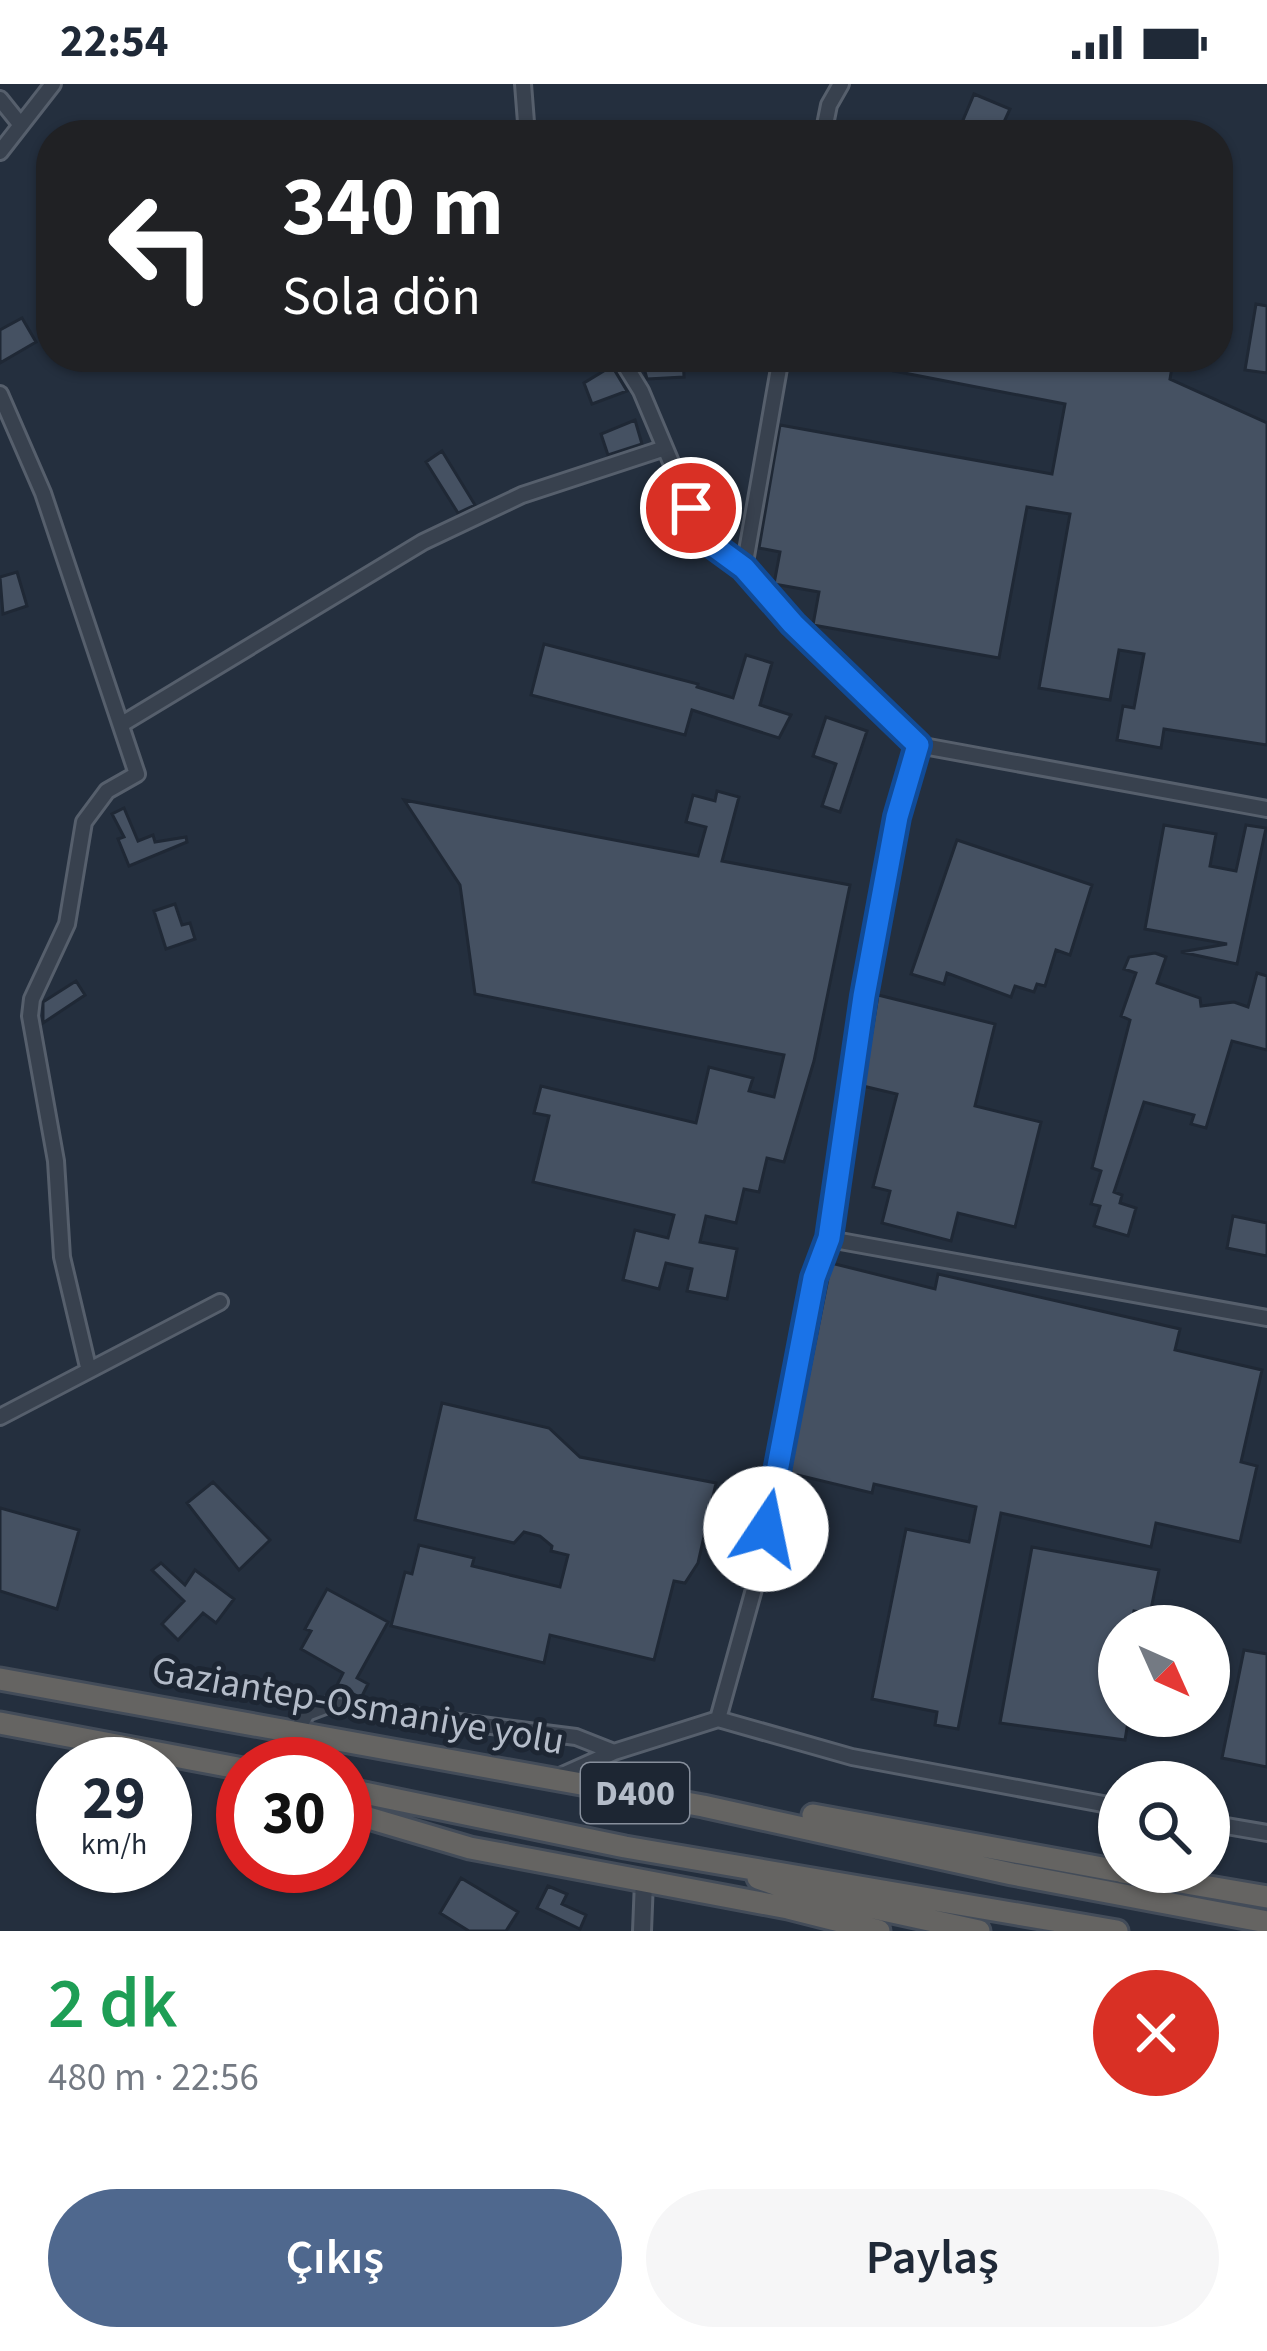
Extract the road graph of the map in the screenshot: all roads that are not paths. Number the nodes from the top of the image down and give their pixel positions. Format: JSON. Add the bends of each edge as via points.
{"nodes":[{"id":1,"x":53,"y":84,"type":"edge"},
{"id":2,"x":523,"y":84,"type":"edge"},
{"id":3,"x":841,"y":84,"type":"edge"},
{"id":4,"x":0,"y":99,"type":"edge"},
{"id":5,"x":525,"y":120,"type":"edge"},
{"id":6,"x":826,"y":120,"type":"edge"},
{"id":7,"x":20,"y":124,"type":"junction"},
{"id":8,"x":0,"y":152,"type":"edge"},
{"id":9,"x":627,"y":372,"type":"edge"},
{"id":10,"x":778,"y":372,"type":"edge"},
{"id":11,"x":0,"y":394,"type":"edge"},
{"id":12,"x":665,"y":448,"type":"junction"},
{"id":13,"x":744,"y":568,"type":"junction"},
{"id":14,"x":122,"y":724,"type":"junction"},
{"id":15,"x":918,"y":745,"type":"junction"},
{"id":16,"x":1267,"y":809,"type":"edge"},
{"id":17,"x":829,"y":1238,"type":"junction"},
{"id":18,"x":220,"y":1302,"type":"dead end"},
{"id":19,"x":1267,"y":1318,"type":"edge"},
{"id":20,"x":88,"y":1367,"type":"junction"},
{"id":21,"x":0,"y":1417,"type":"edge"},
{"id":22,"x":0,"y":1679,"type":"edge"},
{"id":23,"x":718,"y":1719,"type":"junction"},
{"id":24,"x":0,"y":1723,"type":"edge"},
{"id":25,"x":296,"y":1732,"type":"junction"},
{"id":26,"x":614,"y":1751,"type":"junction"},
{"id":27,"x":216,"y":1763,"type":"edge"},
{"id":28,"x":556,"y":1778,"type":"junction"},
{"id":29,"x":372,"y":1794,"type":"edge"},
{"id":30,"x":1098,"y":1803,"type":"edge"},
{"id":31,"x":703,"y":1805,"type":"junction"},
{"id":32,"x":372,"y":1819,"type":"edge"},
{"id":33,"x":1230,"y":1827,"type":"edge"},
{"id":34,"x":1267,"y":1833,"type":"edge"},
{"id":35,"x":707,"y":1859,"type":"junction"},
{"id":36,"x":1098,"y":1868,"type":"edge"},
{"id":37,"x":644,"y":1881,"type":"junction"},
{"id":38,"x":1230,"y":1891,"type":"edge"},
{"id":39,"x":1267,"y":1897,"type":"edge"},
{"id":40,"x":1267,"y":1922,"type":"edge"},
{"id":41,"x":642,"y":1931,"type":"edge"},
{"id":42,"x":879,"y":1931,"type":"edge"},
{"id":43,"x":979,"y":1931,"type":"edge"},
{"id":44,"x":1117,"y":1931,"type":"edge"}],
"edges":[{"from":1,"to":7,"type":"street"},
{"from":2,"to":5,"type":"street"},
{"from":3,"to":6,"type":"street"},
{"from":4,"to":7,"type":"street"},
{"from":7,"to":8,"type":"street"},
{"from":9,"to":12,"type":"street"},
{"from":10,"to":13,"type":"street"},
{"from":11,"to":14,"type":"street","via":[[44,493]]},
{"from":12,"to":13,"type":"street","via":[[703,538]]},
{"from":12,"to":14,"type":"street","via":[[523,495],[423,542]]},
{"from":13,"to":15,"type":"street"},
{"from":14,"to":20,"type":"street","via":[[137,774],[107,791],[84,822],[67,924],[30,1016],[56,1161],[62,1257]]},
{"from":15,"to":16,"type":"street"},
{"from":15,"to":17,"type":"street","via":[[868,973]]},
{"from":17,"to":19,"type":"street"},
{"from":17,"to":23,"type":"street","via":[[814,1278],[759,1570]]},
{"from":18,"to":20,"type":"street"},
{"from":20,"to":21,"type":"street"},
{"from":22,"to":25,"type":"highway","name":"Gaziantep-Osmaniye yolu","number":"D400"},
{"from":23,"to":26,"type":"street"},
{"from":23,"to":30,"type":"street","via":[[853,1757]]},
{"from":24,"to":27,"type":"highway","name":"Gaziantep-Osmaniye yolu"},
{"from":25,"to":26,"type":"street","via":[[307,1713],[328,1705],[580,1738]]},
{"from":25,"to":28,"type":"highway","name":"Gaziantep-Osmaniye yolu","number":"D400"},
{"from":26,"to":28,"type":"street"},
{"from":28,"to":31,"type":"highway","name":"Gaziantep-Osmaniye yolu","number":"D400"},
{"from":29,"to":35,"type":"highway","number":"D400"},
{"from":31,"to":36,"type":"highway","number":"D400","via":[[802,1813]]},
{"from":31,"to":40,"type":"highway","name":"Gaziantep-Osmaniye yolu","number":"D400"},
{"from":32,"to":37,"type":"highway","via":[[470,1848]]},
{"from":33,"to":34,"type":"street"},
{"from":35,"to":43,"type":"highway","number":"D400","via":[[792,1890]]},
{"from":35,"to":44,"type":"highway","number":"D400"},
{"from":37,"to":41,"type":"street"},
{"from":37,"to":42,"type":"highway"},
{"from":38,"to":39,"type":"highway","number":"D400"}]}
